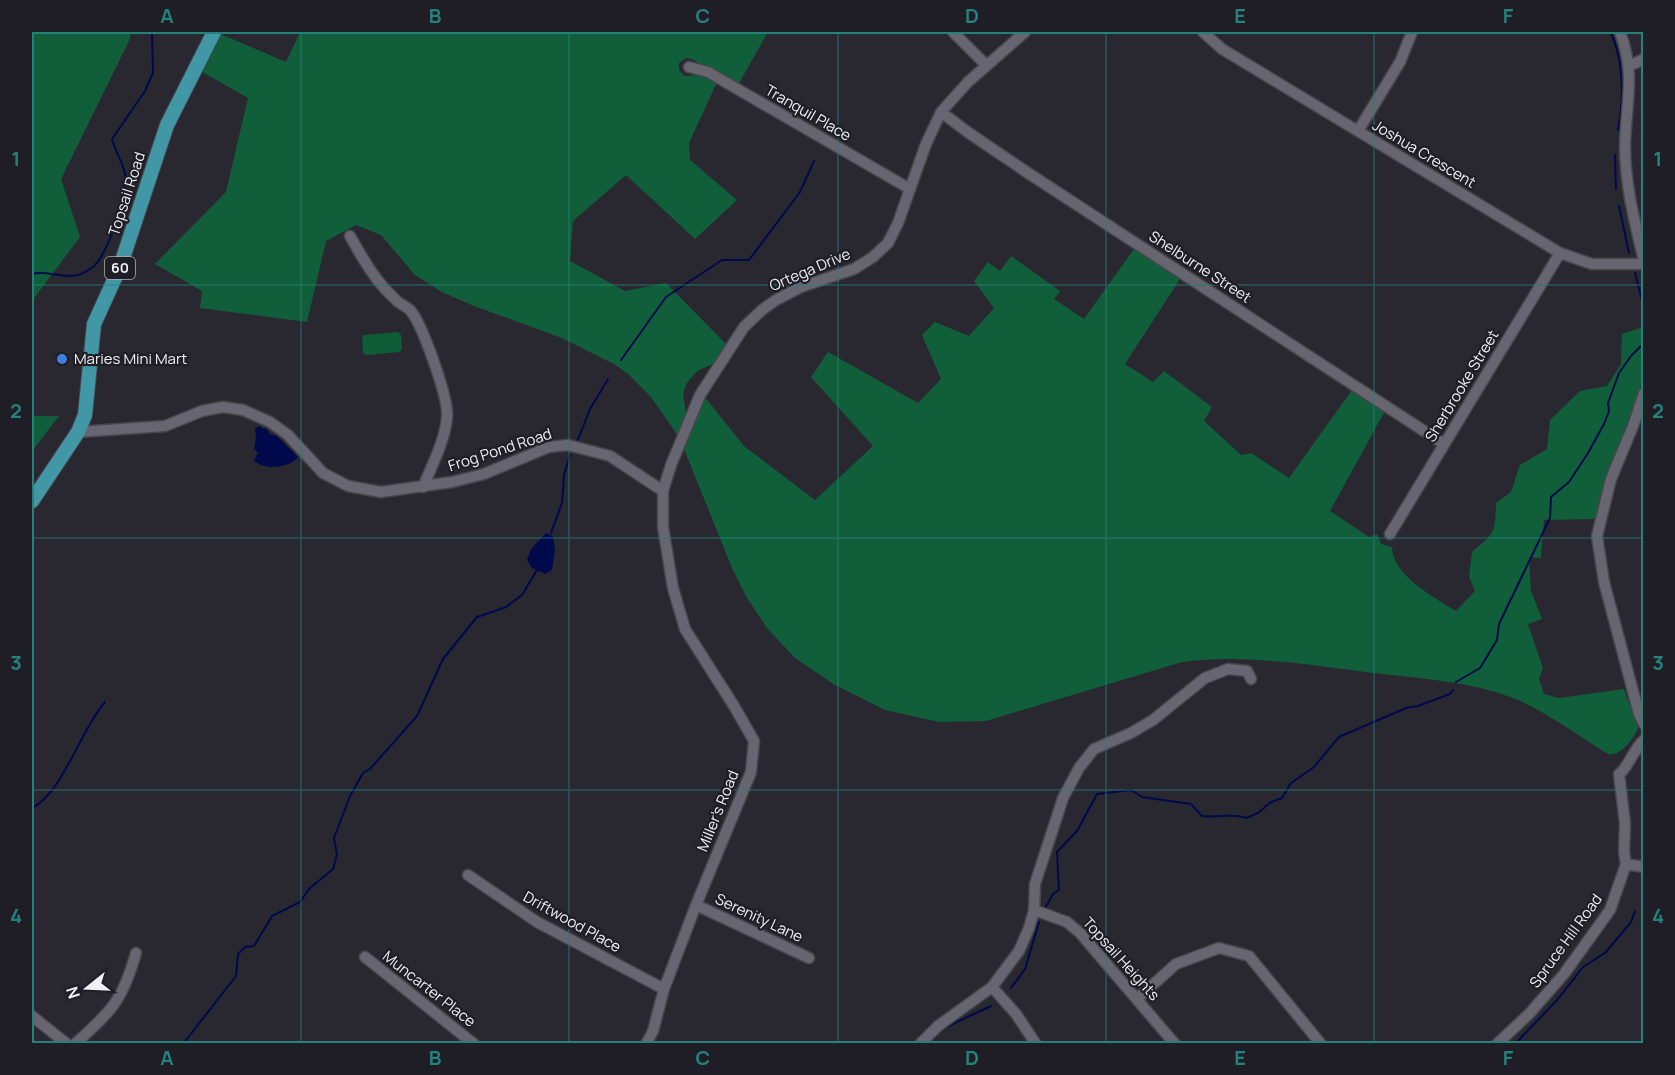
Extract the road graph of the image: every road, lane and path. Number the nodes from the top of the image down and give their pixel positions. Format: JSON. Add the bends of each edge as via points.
{"nodes":[{"id":1,"x":214,"y":32,"type":"edge"},
{"id":2,"x":953,"y":32,"type":"edge"},
{"id":3,"x":1024,"y":32,"type":"edge"},
{"id":4,"x":1203,"y":32,"type":"edge"},
{"id":5,"x":1412,"y":32,"type":"edge"},
{"id":6,"x":1620,"y":32,"type":"edge"},
{"id":7,"x":1644,"y":59,"type":"edge"},
{"id":8,"x":986,"y":65,"type":"junction"},
{"id":9,"x":1629,"y":66,"type":"junction"},
{"id":10,"x":689,"y":67,"type":"dead end"},
{"id":11,"x":941,"y":112,"type":"junction"},
{"id":12,"x":1358,"y":131,"type":"junction"},
{"id":13,"x":910,"y":189,"type":"junction"},
{"id":14,"x":350,"y":236,"type":"dead end"},
{"id":15,"x":1560,"y":253,"type":"junction"},
{"id":16,"x":1644,"y":263,"type":"edge"},
{"id":17,"x":1644,"y":393,"type":"edge"},
{"id":18,"x":78,"y":432,"type":"junction"},
{"id":19,"x":1444,"y":444,"type":"junction"},
{"id":20,"x":423,"y":487,"type":"junction"},
{"id":21,"x":663,"y":491,"type":"junction"},
{"id":22,"x":32,"y":501,"type":"edge"},
{"id":23,"x":1390,"y":534,"type":"dead end"},
{"id":24,"x":1251,"y":679,"type":"dead end"},
{"id":25,"x":1644,"y":724,"type":"edge"},
{"id":26,"x":1644,"y":740,"type":"edge"},
{"id":27,"x":1626,"y":864,"type":"junction"},
{"id":28,"x":1644,"y":867,"type":"edge"},
{"id":29,"x":468,"y":875,"type":"dead end"},
{"id":30,"x":696,"y":905,"type":"junction"},
{"id":31,"x":1034,"y":910,"type":"junction"},
{"id":32,"x":136,"y":953,"type":"dead end"},
{"id":33,"x":365,"y":957,"type":"dead end"},
{"id":34,"x":809,"y":958,"type":"dead end"},
{"id":35,"x":992,"y":987,"type":"junction"},
{"id":36,"x":664,"y":989,"type":"junction"},
{"id":37,"x":1137,"y":999,"type":"junction"},
{"id":38,"x":32,"y":1016,"type":"edge"},
{"id":39,"x":67,"y":1044,"type":"edge"},
{"id":40,"x":75,"y":1044,"type":"edge"},
{"id":41,"x":474,"y":1044,"type":"edge"},
{"id":42,"x":646,"y":1044,"type":"edge"},
{"id":43,"x":920,"y":1044,"type":"edge"},
{"id":44,"x":1036,"y":1044,"type":"edge"},
{"id":45,"x":1175,"y":1044,"type":"edge"},
{"id":46,"x":1321,"y":1044,"type":"edge"},
{"id":47,"x":1497,"y":1044,"type":"edge"}],
"edges":[{"from":1,"to":18,"type":"main road","name":"Topsail Road","number":"60","via":[[167,125],[120,267],[94,324],[88,398]]},
{"from":2,"to":8,"type":"street"},
{"from":3,"to":8,"type":"street","name":"Ortega Drive"},
{"from":4,"to":12,"type":"street","name":"Joshua Crescent","via":[[1222,49]]},
{"from":5,"to":12,"type":"street","via":[[1400,62]]},
{"from":6,"to":9,"type":"street"},
{"from":7,"to":9,"type":"street"},
{"from":8,"to":11,"type":"street","name":"Ortega Drive"},
{"from":9,"to":16,"type":"street","via":[[1626,165]]},
{"from":10,"to":13,"type":"street","name":"Tranquil Place","via":[[708,72]]},
{"from":11,"to":13,"type":"street","name":"Ortega Drive"},
{"from":11,"to":19,"type":"street","name":"Shelburne Street"},
{"from":12,"to":15,"type":"street","name":"Joshua Crescent"},
{"from":13,"to":21,"type":"street","name":"Ortega Drive","via":[[893,235],[873,257],[784,295],[744,327],[697,402]]},
{"from":14,"to":20,"type":"street","via":[[371,273],[419,324],[445,401],[443,433]]},
{"from":15,"to":16,"type":"street","name":"Joshua Crescent","via":[[1592,264]]},
{"from":15,"to":19,"type":"street","name":"Sherbrooke Street"},
{"from":17,"to":25,"type":"street","via":[[1611,479],[1597,536],[1604,582]]},
{"from":18,"to":20,"type":"street","name":"Frog Pond Road","via":[[165,426],[223,407],[243,410],[279,428],[323,473],[348,486],[381,492]]},
{"from":18,"to":22,"type":"main road","name":"Topsail Road","number":"60"},
{"from":19,"to":23,"type":"street","name":"Sherbrooke Street"},
{"from":20,"to":21,"type":"street","name":"Frog Pond Road","via":[[484,474],[549,447],[568,445],[610,456]]},
{"from":21,"to":30,"type":"street","name":"Miller's Road","via":[[668,565],[685,629],[754,741],[751,772]]},
{"from":24,"to":31,"type":"street","via":[[1247,671],[1228,669],[1205,678],[1154,720],[1094,749],[1064,798],[1035,884]]},
{"from":26,"to":27,"type":"street","name":"Spruce Hill Road","via":[[1619,774]]},
{"from":27,"to":28,"type":"street"},
{"from":27,"to":47,"type":"street","name":"Spruce Hill Road","via":[[1610,910],[1564,974]]},
{"from":29,"to":36,"type":"street","name":"Driftwood Place","via":[[537,922]]},
{"from":30,"to":34,"type":"street","name":"Serenity Lane"},
{"from":30,"to":36,"type":"street","name":"Miller's Road"},
{"from":31,"to":35,"type":"street","via":[[1019,951]]},
{"from":31,"to":37,"type":"street","name":"Topsail Heights","via":[[1076,929]]},
{"from":32,"to":40,"type":"street","via":[[117,1002]]},
{"from":33,"to":41,"type":"street","name":"Muncarter Place"},
{"from":35,"to":43,"type":"street"},
{"from":35,"to":44,"type":"street"},
{"from":36,"to":42,"type":"street","name":"Miller's Road"},
{"from":37,"to":45,"type":"street","name":"Topsail Heights"},
{"from":37,"to":46,"type":"street","via":[[1176,964],[1219,948],[1249,956]]},
{"from":38,"to":39,"type":"street"}]}
